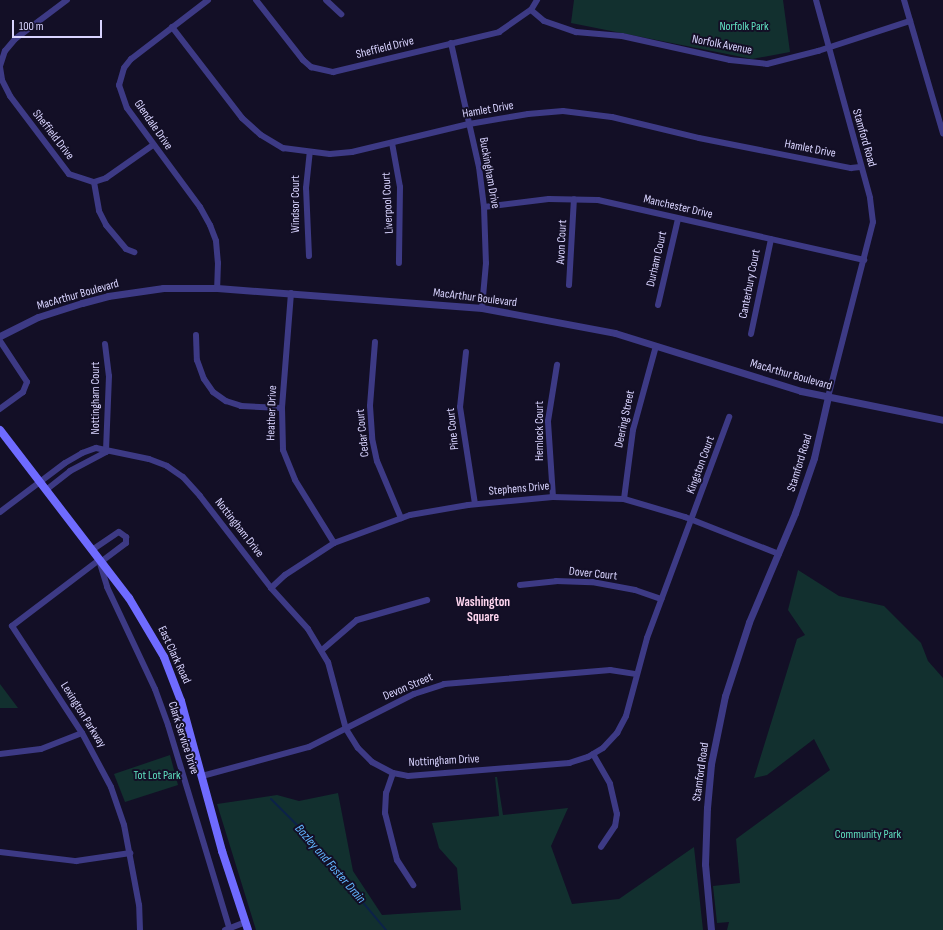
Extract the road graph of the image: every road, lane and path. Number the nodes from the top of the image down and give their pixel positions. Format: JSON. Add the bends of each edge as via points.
{"nodes":[{"id":1,"x":67,"y":0,"type":"edge"},
{"id":2,"x":208,"y":0,"type":"edge"},
{"id":3,"x":256,"y":0,"type":"edge"},
{"id":4,"x":326,"y":0,"type":"edge"},
{"id":5,"x":537,"y":0,"type":"edge"},
{"id":6,"x":816,"y":0,"type":"edge"},
{"id":7,"x":904,"y":0,"type":"edge"},
{"id":8,"x":531,"y":10,"type":"junction"},
{"id":9,"x":341,"y":14,"type":"dead end"},
{"id":10,"x":910,"y":21,"type":"junction"},
{"id":11,"x":172,"y":27,"type":"junction"},
{"id":12,"x":451,"y":43,"type":"junction"},
{"id":13,"x":827,"y":48,"type":"junction"},
{"id":14,"x":0,"y":67,"type":"edge"},
{"id":15,"x":469,"y":124,"type":"junction"},
{"id":16,"x":943,"y":133,"type":"edge"},
{"id":17,"x":392,"y":143,"type":"junction"},
{"id":18,"x":153,"y":145,"type":"junction"},
{"id":19,"x":310,"y":152,"type":"junction"},
{"id":20,"x":860,"y":167,"type":"junction"},
{"id":21,"x":94,"y":182,"type":"junction"},
{"id":22,"x":574,"y":199,"type":"junction"},
{"id":23,"x":484,"y":207,"type":"junction"},
{"id":24,"x":678,"y":218,"type":"junction"},
{"id":25,"x":771,"y":239,"type":"junction"},
{"id":26,"x":134,"y":252,"type":"dead end"},
{"id":27,"x":309,"y":256,"type":"dead end"},
{"id":28,"x":864,"y":260,"type":"junction"},
{"id":29,"x":399,"y":262,"type":"dead end"},
{"id":30,"x":569,"y":285,"type":"dead end"},
{"id":31,"x":217,"y":288,"type":"junction"},
{"id":32,"x":291,"y":293,"type":"junction"},
{"id":33,"x":658,"y":305,"type":"dead end"},
{"id":34,"x":482,"y":308,"type":"junction"},
{"id":35,"x":751,"y":334,"type":"dead end"},
{"id":36,"x":196,"y":335,"type":"dead end"},
{"id":37,"x":0,"y":336,"type":"edge"},
{"id":38,"x":0,"y":341,"type":"edge"},
{"id":39,"x":375,"y":342,"type":"dead end"},
{"id":40,"x":105,"y":344,"type":"dead end"},
{"id":41,"x":656,"y":346,"type":"junction"},
{"id":42,"x":466,"y":352,"type":"dead end"},
{"id":43,"x":557,"y":365,"type":"dead end"},
{"id":44,"x":828,"y":397,"type":"junction"},
{"id":45,"x":282,"y":408,"type":"junction"},
{"id":46,"x":0,"y":409,"type":"edge"},
{"id":47,"x":730,"y":417,"type":"dead end"},
{"id":48,"x":943,"y":420,"type":"edge"},
{"id":49,"x":0,"y":430,"type":"edge"},
{"id":50,"x":106,"y":452,"type":"junction"},
{"id":51,"x":40,"y":482,"type":"junction"},
{"id":52,"x":46,"y":490,"type":"junction"},
{"id":53,"x":553,"y":497,"type":"junction"},
{"id":54,"x":624,"y":499,"type":"junction"},
{"id":55,"x":475,"y":504,"type":"junction"},
{"id":56,"x":0,"y":512,"type":"edge"},
{"id":57,"x":401,"y":518,"type":"junction"},
{"id":58,"x":693,"y":520,"type":"junction"},
{"id":59,"x":334,"y":543,"type":"junction"},
{"id":60,"x":92,"y":550,"type":"junction"},
{"id":61,"x":779,"y":554,"type":"junction"},
{"id":62,"x":100,"y":561,"type":"junction"},
{"id":63,"x":520,"y":585,"type":"dead end"},
{"id":64,"x":271,"y":588,"type":"junction"},
{"id":65,"x":661,"y":599,"type":"junction"},
{"id":66,"x":427,"y":600,"type":"dead end"},
{"id":67,"x":322,"y":650,"type":"junction"},
{"id":68,"x":635,"y":674,"type":"junction"},
{"id":69,"x":346,"y":729,"type":"junction"},
{"id":70,"x":82,"y":733,"type":"junction"},
{"id":71,"x":0,"y":754,"type":"edge"},
{"id":72,"x":593,"y":754,"type":"junction"},
{"id":73,"x":393,"y":773,"type":"junction"},
{"id":74,"x":202,"y":776,"type":"junction"},
{"id":75,"x":601,"y":847,"type":"dead end"},
{"id":76,"x":0,"y":852,"type":"edge"},
{"id":77,"x":130,"y":853,"type":"junction"},
{"id":78,"x":413,"y":885,"type":"dead end"},
{"id":79,"x":247,"y":926,"type":"edge"},
{"id":80,"x":228,"y":929,"type":"edge"},
{"id":81,"x":140,"y":930,"type":"edge"},
{"id":82,"x":711,"y":930,"type":"edge"}],
"edges":[{"from":1,"to":14,"type":"street","name":"Sheffield Drive","via":[[15,39],[5,51]]},
{"from":2,"to":11,"type":"street","name":"Glendale Drive"},
{"from":3,"to":12,"type":"street","name":"Sheffield Drive","via":[[303,60],[323,72],[333,72]]},
{"from":4,"to":9,"type":"street"},
{"from":5,"to":8,"type":"street","name":"Sheffield Drive"},
{"from":6,"to":13,"type":"street","name":"Stamford Road"},
{"from":7,"to":10,"type":"street"},
{"from":8,"to":12,"type":"street","name":"Sheffield Drive","via":[[512,26],[500,32]]},
{"from":8,"to":13,"type":"street","name":"Norfolk Avenue","via":[[544,21],[576,32],[622,36],[730,60],[768,64]]},
{"from":10,"to":13,"type":"street","name":"Norfolk Avenue"},
{"from":10,"to":16,"type":"street"},
{"from":11,"to":18,"type":"street","name":"Glendale Drive","via":[[131,59],[120,76],[123,101]]},
{"from":11,"to":19,"type":"street","name":"Hamlet Drive","via":[[224,96],[261,135],[283,148]]},
{"from":12,"to":15,"type":"street","name":"Buckingham Drive"},
{"from":13,"to":20,"type":"street","name":"Stamford Road"},
{"from":14,"to":21,"type":"street","name":"Sheffield Drive","via":[[2,80],[10,96],[59,162],[69,174]]},
{"from":15,"to":17,"type":"street","name":"Hamlet Drive"},
{"from":15,"to":20,"type":"street","name":"Hamlet Drive","via":[[528,114],[582,112],[722,143],[851,168]]},
{"from":15,"to":23,"type":"street","name":"Buckingham Drive"},
{"from":17,"to":19,"type":"street","name":"Hamlet Drive","via":[[352,152]]},
{"from":17,"to":29,"type":"street","name":"Liverpool Court","via":[[400,199]]},
{"from":18,"to":21,"type":"street","via":[[121,169]]},
{"from":18,"to":31,"type":"street","name":"Glendale Drive","via":[[200,207],[210,225],[216,241]]},
{"from":19,"to":27,"type":"street","name":"Windsor Court","via":[[306,188]]},
{"from":20,"to":28,"type":"street","name":"Stamford Road","via":[[870,198],[873,222]]},
{"from":21,"to":26,"type":"street","via":[[99,211],[106,225],[126,249]]},
{"from":22,"to":23,"type":"street","name":"Manchester Drive"},
{"from":22,"to":24,"type":"street","name":"Manchester Drive","via":[[609,202]]},
{"from":22,"to":30,"type":"street","name":"Avon Court"},
{"from":23,"to":34,"type":"street","name":"Buckingham Drive","via":[[486,263]]},
{"from":24,"to":25,"type":"street","name":"Manchester Drive"},
{"from":24,"to":33,"type":"street","name":"Durham Court"},
{"from":25,"to":28,"type":"street","name":"Manchester Drive"},
{"from":25,"to":35,"type":"street","name":"Canterbury Court"},
{"from":28,"to":44,"type":"street","name":"Stamford Road"},
{"from":31,"to":32,"type":"street","name":"MacArthur Boulevard"},
{"from":31,"to":37,"type":"street","name":"MacArthur Boulevard","via":[[163,288],[108,296],[38,317]]},
{"from":32,"to":34,"type":"street","name":"MacArthur Boulevard"},
{"from":32,"to":45,"type":"street","name":"Heather Drive"},
{"from":34,"to":41,"type":"street","name":"MacArthur Boulevard","via":[[566,322]]},
{"from":36,"to":45,"type":"street","via":[[197,360],[204,379],[214,392],[226,401],[241,406]]},
{"from":38,"to":46,"type":"street","via":[[27,382],[23,392]]},
{"from":39,"to":57,"type":"street","name":"Cedar Court","via":[[370,406],[372,438],[377,461]]},
{"from":40,"to":50,"type":"street","name":"Nottingham Court","via":[[109,376]]},
{"from":41,"to":44,"type":"street","name":"MacArthur Boulevard"},
{"from":41,"to":54,"type":"street","name":"Deering Street","via":[[634,424]]},
{"from":42,"to":55,"type":"street","name":"Pine Court","via":[[460,406]]},
{"from":43,"to":53,"type":"street","name":"Hemlock Court","via":[[548,421]]},
{"from":44,"to":48,"type":"street","name":"MacArthur Boulevard"},
{"from":44,"to":61,"type":"street","name":"Stamford Road","via":[[814,458]]},
{"from":45,"to":59,"type":"street","name":"Heather Drive","via":[[282,440],[287,464]]},
{"from":47,"to":58,"type":"street","name":"Kingston Court"},
{"from":49,"to":51,"type":"main road","name":"East Clark Road"},
{"from":50,"to":51,"type":"street","name":"Nottingham Drive","via":[[96,448],[82,453]]},
{"from":50,"to":52,"type":"street","via":[[70,471]]},
{"from":50,"to":64,"type":"street","name":"Nottingham Drive","via":[[149,459],[167,466],[183,477]]},
{"from":51,"to":52,"type":"main road","name":"East Clark Road"},
{"from":51,"to":56,"type":"street","name":"Nottingham Drive"},
{"from":52,"to":60,"type":"main road","name":"East Clark Road"},
{"from":53,"to":54,"type":"street","name":"Stephens Drive"},
{"from":53,"to":55,"type":"street","name":"Stephens Drive"},
{"from":54,"to":58,"type":"street","name":"Stephens Drive"},
{"from":55,"to":57,"type":"street","name":"Stephens Drive"},
{"from":57,"to":59,"type":"street","name":"Stephens Drive"},
{"from":58,"to":61,"type":"street","name":"Stephens Drive"},
{"from":58,"to":65,"type":"street","name":"Nottingham Drive"},
{"from":59,"to":64,"type":"street","name":"Stephens Drive","via":[[291,571]]},
{"from":60,"to":62,"type":"main road","name":"East Clark Road"},
{"from":60,"to":62,"type":"street","via":[[119,532],[126,537],[126,543]]},
{"from":61,"to":82,"type":"street","name":"Stamford Road","via":[[739,650],[725,696],[711,764],[705,852]]},
{"from":62,"to":70,"type":"street","name":"Lexington Parkway","via":[[12,626]]},
{"from":62,"to":74,"type":"main road","name":"East Clark Road","via":[[142,619],[164,657],[182,701]]},
{"from":62,"to":80,"type":"street","name":"Clark Service Drive","via":[[107,587],[155,689],[168,725]]},
{"from":63,"to":65,"type":"street","name":"Dover Court","via":[[556,581],[592,582],[635,590]]},
{"from":64,"to":67,"type":"street","name":"Nottingham Drive","via":[[294,612]]},
{"from":65,"to":68,"type":"street","name":"Nottingham Drive"},
{"from":66,"to":67,"type":"street","via":[[357,620]]},
{"from":67,"to":69,"type":"street","name":"Nottingham Drive","via":[[336,686]]},
{"from":68,"to":69,"type":"street","name":"Devon Street","via":[[610,670],[444,684],[414,694]]},
{"from":68,"to":72,"type":"street","name":"Nottingham Drive","via":[[628,708],[621,726],[608,744]]},
{"from":69,"to":73,"type":"street","name":"Nottingham Drive","via":[[364,755]]},
{"from":69,"to":74,"type":"street","name":"Devon Street","via":[[309,747]]},
{"from":70,"to":71,"type":"street","via":[[41,749]]},
{"from":70,"to":77,"type":"street","name":"Lexington Parkway","via":[[110,787],[124,825]]},
{"from":72,"to":73,"type":"street","name":"Nottingham Drive","via":[[569,763],[420,775]]},
{"from":72,"to":75,"type":"street","via":[[610,784],[617,814],[615,826]]},
{"from":73,"to":78,"type":"street","via":[[386,793],[385,814],[397,860]]},
{"from":74,"to":79,"type":"main road","name":"East Clark Road","via":[[222,850]]},
{"from":76,"to":77,"type":"street","via":[[76,861]]},
{"from":77,"to":81,"type":"street","name":"Lexington Parkway","via":[[139,905]]},
{"from":79,"to":80,"type":"street"}]}
